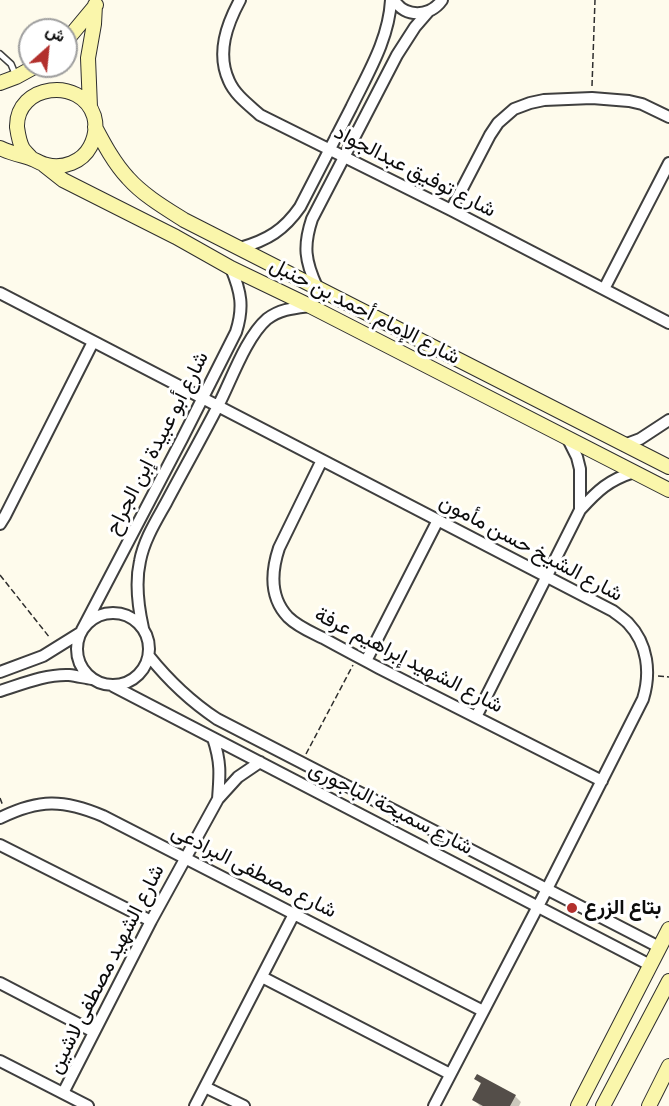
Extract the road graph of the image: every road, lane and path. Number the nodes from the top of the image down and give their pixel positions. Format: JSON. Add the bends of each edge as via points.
{"nodes":[{"id":1,"x":240,"y":0,"type":"edge"},
{"id":2,"x":392,"y":0,"type":"edge"},
{"id":3,"x":442,"y":0,"type":"edge"},
{"id":4,"x":595,"y":0,"type":"edge"},
{"id":5,"x":97,"y":3,"type":"edge"},
{"id":6,"x":428,"y":12,"type":"junction"},
{"id":7,"x":78,"y":26,"type":"edge"},
{"id":8,"x":78,"y":34,"type":"edge"},
{"id":9,"x":90,"y":41,"type":"junction"},
{"id":10,"x":0,"y":54,"type":"edge"},
{"id":11,"x":16,"y":77,"type":"joint"},
{"id":12,"x":0,"y":83,"type":"edge"},
{"id":13,"x":592,"y":98,"type":"junction"},
{"id":14,"x":90,"y":107,"type":"junction"},
{"id":15,"x":669,"y":117,"type":"edge"},
{"id":16,"x":95,"y":127,"type":"junction"},
{"id":17,"x":0,"y":148,"type":"edge"},
{"id":18,"x":330,"y":150,"type":"junction"},
{"id":19,"x":344,"y":157,"type":"junction"},
{"id":20,"x":38,"y":162,"type":"junction"},
{"id":21,"x":669,"y":164,"type":"edge"},
{"id":22,"x":451,"y":210,"type":"junction"},
{"id":23,"x":184,"y":220,"type":"junction"},
{"id":24,"x":176,"y":237,"type":"junction"},
{"id":25,"x":240,"y":248,"type":"junction"},
{"id":26,"x":231,"y":268,"type":"junction"},
{"id":27,"x":317,"y":287,"type":"junction"},
{"id":28,"x":604,"y":289,"type":"junction"},
{"id":29,"x":0,"y":293,"type":"edge"},
{"id":30,"x":310,"y":306,"type":"junction"},
{"id":31,"x":669,"y":323,"type":"edge"},
{"id":32,"x":93,"y":342,"type":"junction"},
{"id":33,"x":202,"y":398,"type":"junction"},
{"id":34,"x":218,"y":406,"type":"junction"},
{"id":35,"x":566,"y":414,"type":"junction"},
{"id":36,"x":669,"y":420,"type":"edge"},
{"id":37,"x":563,"y":436,"type":"junction"},
{"id":38,"x":624,"y":444,"type":"junction"},
{"id":39,"x":322,"y":460,"type":"junction"},
{"id":40,"x":669,"y":467,"type":"edge"},
{"id":41,"x":634,"y":472,"type":"junction"},
{"id":42,"x":669,"y":490,"type":"edge"},
{"id":43,"x":580,"y":510,"type":"junction"},
{"id":44,"x":438,"y":520,"type":"junction"},
{"id":45,"x":0,"y":524,"type":"edge"},
{"id":46,"x":0,"y":575,"type":"edge"},
{"id":47,"x":547,"y":577,"type":"junction"},
{"id":48,"x":143,"y":628,"type":"junction"},
{"id":49,"x":81,"y":631,"type":"junction"},
{"id":50,"x":58,"y":648,"type":"junction"},
{"id":51,"x":149,"y":656,"type":"junction"},
{"id":52,"x":362,"y":659,"type":"junction"},
{"id":53,"x":0,"y":672,"type":"edge"},
{"id":54,"x":648,"y":675,"type":"junction"},
{"id":55,"x":669,"y":677,"type":"edge"},
{"id":56,"x":92,"y":679,"type":"junction"},
{"id":57,"x":113,"y":686,"type":"junction"},
{"id":58,"x":0,"y":691,"type":"edge"},
{"id":59,"x":477,"y":717,"type":"junction"},
{"id":60,"x":213,"y":738,"type":"junction"},
{"id":61,"x":260,"y":762,"type":"junction"},
{"id":62,"x":302,"y":762,"type":"junction"},
{"id":63,"x":602,"y":782,"type":"junction"},
{"id":64,"x":218,"y":800,"type":"junction"},
{"id":65,"x":0,"y":818,"type":"edge"},
{"id":66,"x":0,"y":845,"type":"edge"},
{"id":67,"x":185,"y":858,"type":"junction"},
{"id":68,"x":547,"y":889,"type":"junction"},
{"id":69,"x":538,"y":907,"type":"junction"},
{"id":70,"x":294,"y":914,"type":"junction"},
{"id":71,"x":151,"y":921,"type":"junction"},
{"id":72,"x":669,"y":929,"type":"edge"},
{"id":73,"x":659,"y":947,"type":"junction"},
{"id":74,"x":650,"y":965,"type":"junction"},
{"id":75,"x":262,"y":977,"type":"junction"},
{"id":76,"x":669,"y":981,"type":"edge"},
{"id":77,"x":0,"y":983,"type":"edge"},
{"id":78,"x":483,"y":1011,"type":"junction"},
{"id":79,"x":94,"y":1032,"type":"junction"},
{"id":80,"x":0,"y":1061,"type":"edge"},
{"id":81,"x":669,"y":1066,"type":"edge"},
{"id":82,"x":450,"y":1074,"type":"junction"},
{"id":83,"x":205,"y":1087,"type":"junction"},
{"id":84,"x":63,"y":1093,"type":"junction"},
{"id":85,"x":88,"y":1106,"type":"edge"},
{"id":86,"x":195,"y":1106,"type":"edge"},
{"id":87,"x":244,"y":1106,"type":"edge"},
{"id":88,"x":434,"y":1106,"type":"edge"},
{"id":89,"x":578,"y":1106,"type":"edge"},
{"id":90,"x":603,"y":1106,"type":"edge"},
{"id":91,"x":649,"y":1106,"type":"edge"}],
"edges":[{"from":1,"to":18,"type":"street","name":"شارع توفيق عبدالجواد","via":[[231,16],[223,47],[229,81],[260,116]]},
{"from":2,"to":6,"type":"street","via":[[411,13]]},
{"from":2,"to":18,"type":"street","via":[[378,53]]},
{"from":3,"to":6,"type":"street"},
{"from":4,"to":13,"type":"path"},
{"from":5,"to":7,"type":"street"},
{"from":5,"to":9,"type":"street"},
{"from":6,"to":19,"type":"street","via":[[401,48]]},
{"from":8,"to":9,"type":"street","via":[[83,32]]},
{"from":9,"to":14,"type":"street"},
{"from":10,"to":11,"type":"lane","via":[[11,64]]},
{"from":11,"to":12,"type":"street"},
{"from":13,"to":15,"type":"street","via":[[642,104]]},
{"from":13,"to":22,"type":"street","via":[[544,100],[514,109],[490,135]]},
{"from":14,"to":16,"type":"street"},
{"from":14,"to":20,"type":"street","via":[[80,97],[55,89],[30,99],[17,122],[18,136],[23,149]]},
{"from":16,"to":20,"type":"street","via":[[89,150],[80,159],[57,167]]},
{"from":16,"to":23,"type":"street","name":"شارع الإمام أحمد بن حنبل","via":[[128,179]]},
{"from":17,"to":20,"type":"street","name":"شارع الإمام أحمد بن حنبل"},
{"from":18,"to":19,"type":"street","name":"شارع توفيق عبدالجواد"},
{"from":18,"to":25,"type":"street","via":[[286,225],[273,236]]},
{"from":19,"to":22,"type":"street","name":"شارع توفيق عبدالجواد"},
{"from":19,"to":27,"type":"street","via":[[307,233],[307,260]]},
{"from":20,"to":24,"type":"street","name":"شارع الإمام أحمد بن حنبل","via":[[63,180]]},
{"from":21,"to":28,"type":"street"},
{"from":22,"to":28,"type":"street","name":"شارع توفيق عبدالجواد"},
{"from":23,"to":24,"type":"street"},
{"from":23,"to":25,"type":"street","name":"شارع الإمام أحمد بن حنبل"},
{"from":24,"to":26,"type":"street","name":"شارع الإمام أحمد بن حنبل"},
{"from":25,"to":27,"type":"street","name":"شارع الإمام أحمد بن حنبل"},
{"from":26,"to":30,"type":"street","name":"شارع الإمام أحمد بن حنبل"},
{"from":26,"to":33,"type":"street","name":"شارع أبو عبيدة إبن الجراح","via":[[241,301],[240,318]]},
{"from":27,"to":35,"type":"street","name":"شارع الإمام أحمد بن حنبل"},
{"from":28,"to":31,"type":"street","name":"شارع توفيق عبدالجواد"},
{"from":29,"to":32,"type":"street","name":"شارع الشيخ حسن مأمون"},
{"from":30,"to":34,"type":"street","name":"شارع أبو عبيدة إبن الجراح","via":[[276,313],[258,328]]},
{"from":30,"to":37,"type":"street","name":"شارع الإمام أحمد بن حنبل"},
{"from":32,"to":33,"type":"street","name":"شارع الشيخ حسن مأمون"},
{"from":32,"to":45,"type":"street"},
{"from":33,"to":34,"type":"street","name":"شارع الشيخ حسن مأمون"},
{"from":33,"to":49,"type":"street","name":"شارع أبو عبيدة إبن الجراح"},
{"from":34,"to":39,"type":"street","name":"شارع الشيخ حسن مأمون"},
{"from":34,"to":48,"type":"street","name":"شارع أبو عبيدة إبن الجراح","via":[[142,553],[137,585]]},
{"from":35,"to":37,"type":"street"},
{"from":35,"to":38,"type":"street","name":"شارع الإمام أحمد بن حنبل"},
{"from":36,"to":38,"type":"street","via":[[640,439]]},
{"from":37,"to":41,"type":"street","name":"شارع الإمام أحمد بن حنبل"},
{"from":37,"to":43,"type":"street","via":[[580,469]]},
{"from":38,"to":40,"type":"street","name":"شارع الإمام أحمد بن حنبل"},
{"from":39,"to":44,"type":"street","name":"شارع الشيخ حسن مأمون"},
{"from":39,"to":52,"type":"street","name":"شارع الشهيد إبراهيم عرفة","via":[[279,548],[272,578],[279,605],[288,616]]},
{"from":41,"to":42,"type":"street","name":"شارع الإمام أحمد بن حنبل"},
{"from":41,"to":43,"type":"street","via":[[606,484]]},
{"from":43,"to":47,"type":"street"},
{"from":44,"to":47,"type":"street","name":"شارع الشيخ حسن مأمون"},
{"from":44,"to":52,"type":"street"},
{"from":46,"to":50,"type":"path"},
{"from":47,"to":54,"type":"street","name":"شارع الشيخ حسن مأمون","via":[[613,611],[628,623],[646,656]]},
{"from":47,"to":59,"type":"street"},
{"from":48,"to":49,"type":"street","via":[[133,618],[105,613]]},
{"from":48,"to":51,"type":"street","via":[[150,646]]},
{"from":49,"to":50,"type":"street","name":"شارع أبو عبيدة إبن الجراح"},
{"from":49,"to":56,"type":"street","via":[[76,645],[78,658]]},
{"from":50,"to":53,"type":"street","name":"شارع أبو عبيدة إبن الجراح"},
{"from":51,"to":57,"type":"street","via":[[137,677]]},
{"from":51,"to":62,"type":"street","name":"شارع سميحة الباجورى","via":[[173,685],[202,709]]},
{"from":52,"to":59,"type":"street","name":"شارع الشهيد إبراهيم عرفة"},
{"from":52,"to":62,"type":"path"},
{"from":54,"to":55,"type":"path"},
{"from":54,"to":63,"type":"street","name":"شارع الشيخ حسن مأمون","via":[[643,699]]},
{"from":56,"to":57,"type":"street"},
{"from":56,"to":58,"type":"street","via":[[58,676]]},
{"from":57,"to":60,"type":"street","name":"شارع سميحة الباجورى"},
{"from":59,"to":63,"type":"street","name":"شارع الشهيد إبراهيم عرفة"},
{"from":60,"to":61,"type":"street","name":"شارع سميحة الباجورى"},
{"from":60,"to":64,"type":"street","name":"شارع الشهيد مصطفى لاشين","via":[[220,761]]},
{"from":61,"to":64,"type":"street","name":"شارع الشهيد مصطفى لاشين","via":[[238,777]]},
{"from":61,"to":69,"type":"street","name":"شارع سميحة الباجورى"},
{"from":62,"to":68,"type":"street","name":"شارع سميحة الباجورى"},
{"from":63,"to":68,"type":"street","name":"شارع الشيخ حسن مأمون"},
{"from":64,"to":67,"type":"street","name":"شارع الشهيد مصطفى لاشين"},
{"from":65,"to":67,"type":"street","name":"شارع مصطفى البرادعى","via":[[46,803],[85,808]]},
{"from":66,"to":71,"type":"street"},
{"from":67,"to":70,"type":"street","name":"شارع مصطفى البرادعى"},
{"from":67,"to":71,"type":"street","name":"شارع الشهيد مصطفى لاشين"},
{"from":68,"to":69,"type":"street","name":"شارع الشيخ حسن مأمون"},
{"from":68,"to":73,"type":"street","name":"شارع سميحة الباجورى"},
{"from":69,"to":74,"type":"street","name":"شارع سميحة الباجورى"},
{"from":69,"to":78,"type":"street","name":"شارع الشيخ حسن مأمون"},
{"from":70,"to":75,"type":"street"},
{"from":70,"to":78,"type":"street","name":"شارع مصطفى البرادعى"},
{"from":71,"to":79,"type":"street","name":"شارع الشهيد مصطفى لاشين"},
{"from":72,"to":73,"type":"street"},
{"from":73,"to":74,"type":"street"},
{"from":74,"to":89,"type":"street"},
{"from":75,"to":82,"type":"street"},
{"from":75,"to":83,"type":"street"},
{"from":76,"to":90,"type":"street"},
{"from":77,"to":79,"type":"street"},
{"from":78,"to":82,"type":"street","name":"شارع الشيخ حسن مأمون"},
{"from":79,"to":84,"type":"street","name":"شارع الشهيد مصطفى لاشين"},
{"from":80,"to":84,"type":"street"},
{"from":81,"to":91,"type":"street"},
{"from":82,"to":88,"type":"street","name":"شارع الشيخ حسن مأمون"},
{"from":83,"to":86,"type":"street"},
{"from":83,"to":87,"type":"street"},
{"from":84,"to":85,"type":"street"}]}
